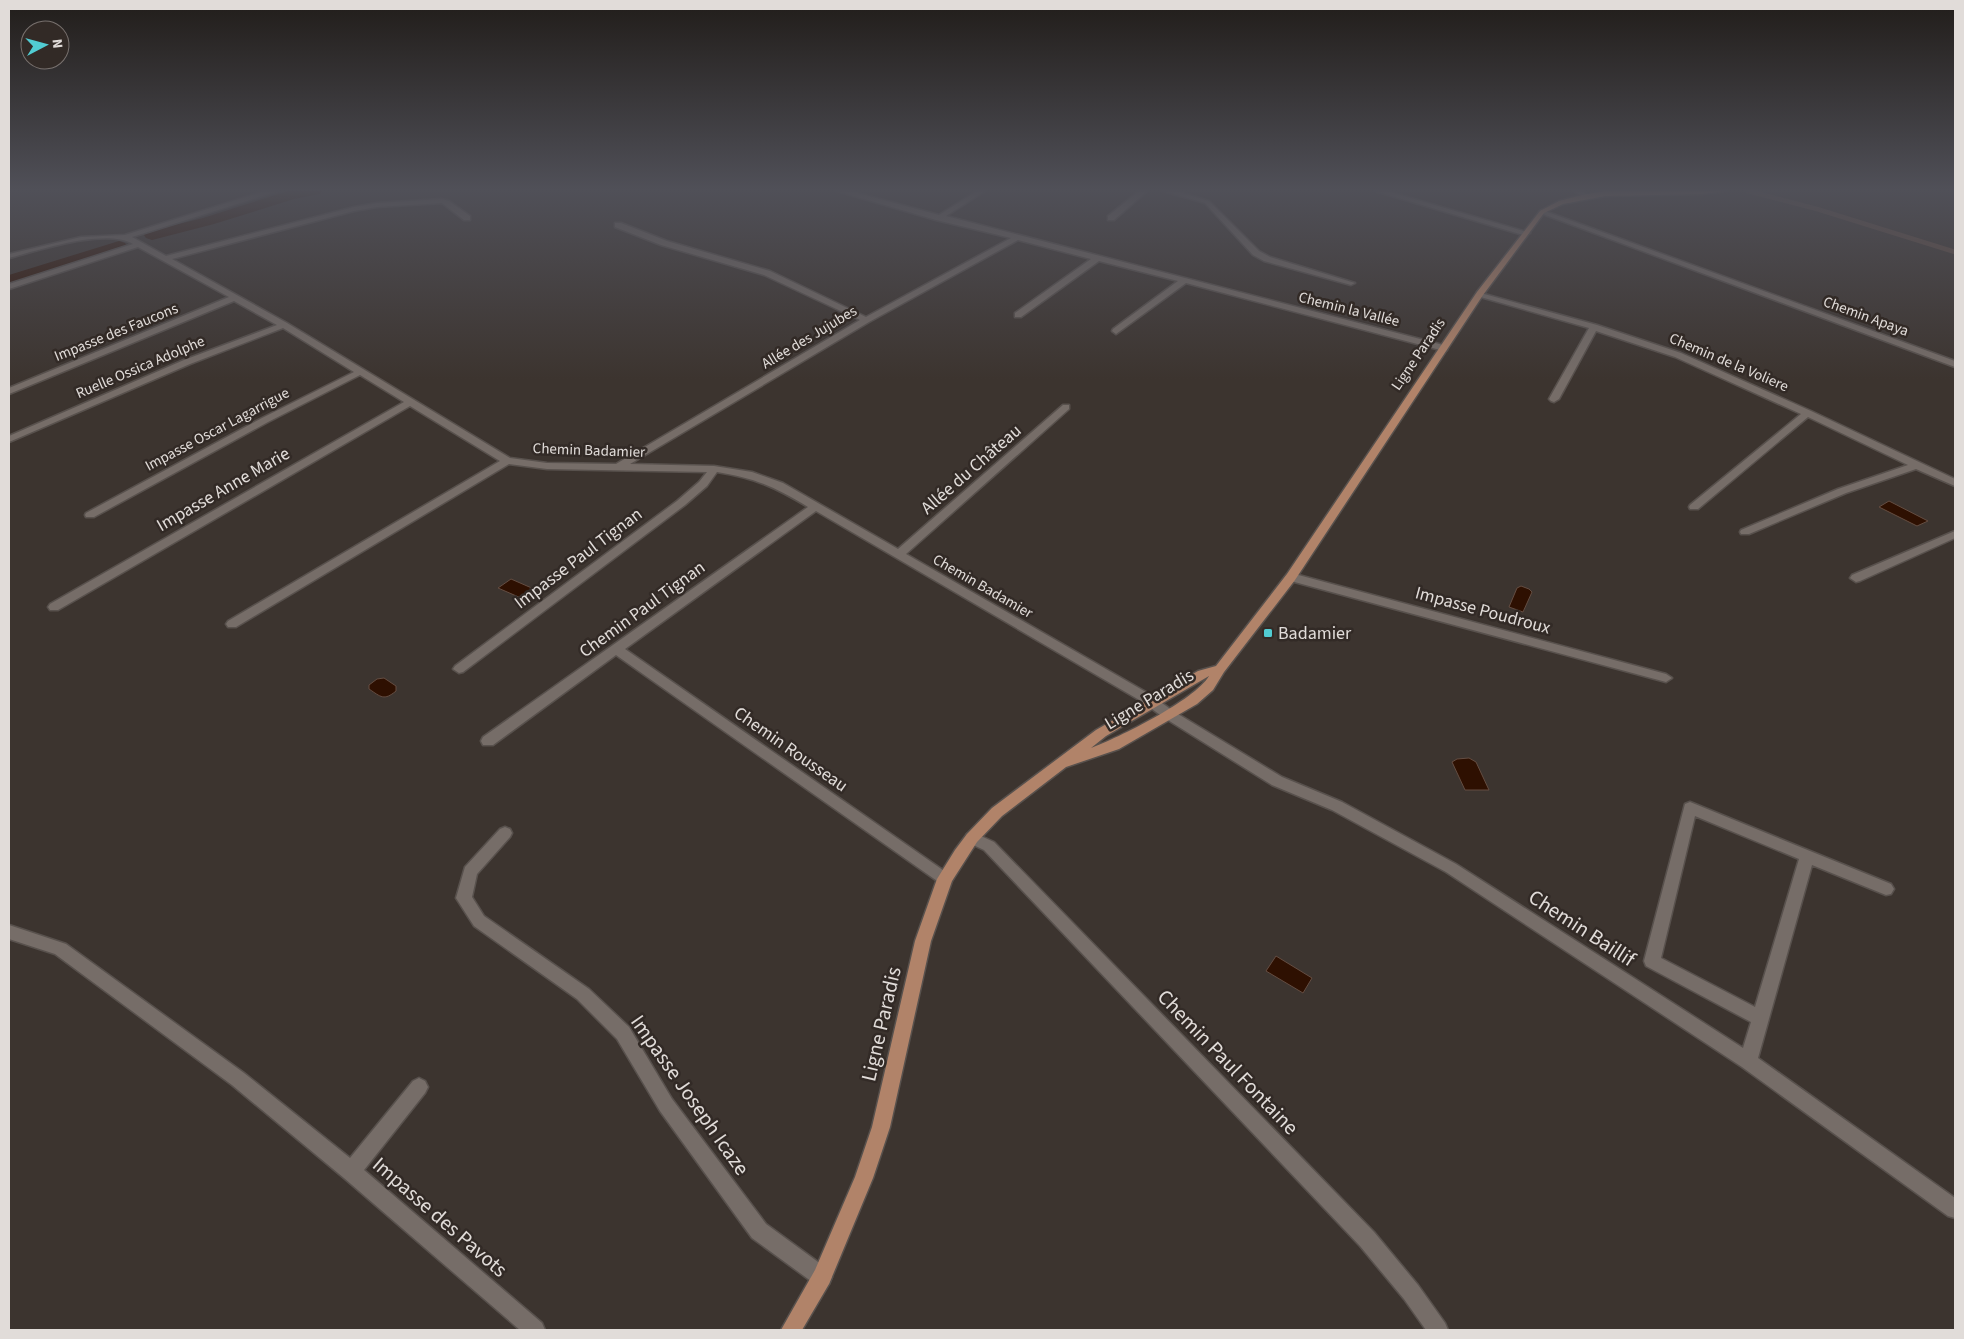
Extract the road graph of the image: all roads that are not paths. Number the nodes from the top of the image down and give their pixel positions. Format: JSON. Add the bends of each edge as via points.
{"nodes":[{"id":1,"x":112,"y":253,"type":"edge"},
{"id":2,"x":156,"y":253,"type":"edge"},
{"id":3,"x":186,"y":253,"type":"edge"},
{"id":4,"x":700,"y":253,"type":"edge"},
{"id":5,"x":988,"y":253,"type":"edge"},
{"id":6,"x":1075,"y":253,"type":"edge"},
{"id":7,"x":1258,"y":253,"type":"edge"},
{"id":8,"x":1511,"y":253,"type":"edge"},
{"id":9,"x":1655,"y":253,"type":"edge"},
{"id":10,"x":165,"y":259,"type":"junction"},
{"id":11,"x":1096,"y":259,"type":"junction"},
{"id":12,"x":1184,"y":281,"type":"junction"},
{"id":13,"x":1351,"y":283,"type":"dead end"},
{"id":14,"x":9,"y":288,"type":"edge"},
{"id":15,"x":1480,"y":294,"type":"junction"},
{"id":16,"x":234,"y":298,"type":"junction"},
{"id":17,"x":1018,"y":315,"type":"dead end"},
{"id":18,"x":866,"y":320,"type":"junction"},
{"id":19,"x":284,"y":325,"type":"junction"},
{"id":20,"x":1594,"y":327,"type":"junction"},
{"id":21,"x":1116,"y":331,"type":"dead end"},
{"id":22,"x":1444,"y":348,"type":"junction"},
{"id":23,"x":1955,"y":364,"type":"edge"},
{"id":24,"x":360,"y":372,"type":"junction"},
{"id":25,"x":9,"y":391,"type":"edge"},
{"id":26,"x":1554,"y":399,"type":"dead end"},
{"id":27,"x":409,"y":403,"type":"junction"},
{"id":28,"x":1066,"y":407,"type":"dead end"},
{"id":29,"x":1808,"y":413,"type":"junction"},
{"id":30,"x":9,"y":439,"type":"edge"},
{"id":31,"x":507,"y":461,"type":"junction"},
{"id":32,"x":1917,"y":465,"type":"junction"},
{"id":33,"x":620,"y":466,"type":"junction"},
{"id":34,"x":714,"y":469,"type":"junction"},
{"id":35,"x":1955,"y":483,"type":"edge"},
{"id":36,"x":816,"y":506,"type":"junction"},
{"id":37,"x":1694,"y":506,"type":"dead end"},
{"id":38,"x":90,"y":515,"type":"dead end"},
{"id":39,"x":1745,"y":532,"type":"dead end"},
{"id":40,"x":1955,"y":534,"type":"edge"},
{"id":41,"x":898,"y":555,"type":"junction"},
{"id":42,"x":1291,"y":577,"type":"junction"},
{"id":43,"x":1856,"y":578,"type":"dead end"},
{"id":44,"x":54,"y":606,"type":"dead end"},
{"id":45,"x":232,"y":624,"type":"dead end"},
{"id":46,"x":616,"y":649,"type":"junction"},
{"id":47,"x":459,"y":669,"type":"dead end"},
{"id":48,"x":1220,"y":669,"type":"junction"},
{"id":49,"x":1666,"y":678,"type":"dead end"},
{"id":50,"x":1153,"y":702,"type":"junction"},
{"id":51,"x":1168,"y":714,"type":"junction"},
{"id":52,"x":488,"y":741,"type":"dead end"},
{"id":53,"x":1062,"y":763,"type":"junction"},
{"id":54,"x":505,"y":833,"type":"dead end"},
{"id":55,"x":972,"y":838,"type":"junction"},
{"id":56,"x":1807,"y":856,"type":"junction"},
{"id":57,"x":945,"y":879,"type":"junction"},
{"id":58,"x":1886,"y":889,"type":"dead end"},
{"id":59,"x":9,"y":932,"type":"edge"},
{"id":60,"x":1761,"y":1019,"type":"junction"},
{"id":61,"x":1748,"y":1062,"type":"junction"},
{"id":62,"x":419,"y":1087,"type":"dead end"},
{"id":63,"x":351,"y":1171,"type":"junction"},
{"id":64,"x":1955,"y":1208,"type":"edge"},
{"id":65,"x":822,"y":1277,"type":"junction"},
{"id":66,"x":535,"y":1330,"type":"edge"},
{"id":67,"x":791,"y":1330,"type":"edge"},
{"id":68,"x":1438,"y":1330,"type":"edge"}],
"edges":[{"from":1,"to":14,"type":"street"},
{"from":2,"to":10,"type":"street","name":"Chemin Badamier"},
{"from":3,"to":10,"type":"street"},
{"from":4,"to":18,"type":"street","via":[[766,273]]},
{"from":5,"to":18,"type":"street","name":"Allée des Jujubes"},
{"from":6,"to":11,"type":"street","name":"Chemin la Vallée"},
{"from":7,"to":13,"type":"street"},
{"from":8,"to":15,"type":"main road","name":"Ligne Paradis"},
{"from":9,"to":23,"type":"street","name":"Chemin Apaya"},
{"from":10,"to":16,"type":"street","name":"Chemin Badamier"},
{"from":11,"to":12,"type":"street","name":"Chemin la Vallée"},
{"from":11,"to":17,"type":"street"},
{"from":12,"to":21,"type":"street"},
{"from":12,"to":22,"type":"street","name":"Chemin la Vallée"},
{"from":15,"to":20,"type":"street","name":"Chemin de la Voliere"},
{"from":15,"to":22,"type":"main road","name":"Ligne Paradis"},
{"from":16,"to":19,"type":"street","name":"Chemin Badamier"},
{"from":16,"to":25,"type":"street","name":"Impasse des Faucons"},
{"from":18,"to":33,"type":"street","name":"Allée des Jujubes"},
{"from":19,"to":24,"type":"street","name":"Chemin Badamier"},
{"from":19,"to":30,"type":"street","name":"Ruelle Ossica Adolphe","via":[[188,362]]},
{"from":20,"to":26,"type":"street"},
{"from":20,"to":29,"type":"street","name":"Chemin de la Voliere","via":[[1686,358]]},
{"from":22,"to":42,"type":"main road","name":"Ligne Paradis"},
{"from":24,"to":27,"type":"street","name":"Chemin Badamier"},
{"from":24,"to":38,"type":"street","name":"Impasse Oscar Lagarrigue"},
{"from":27,"to":31,"type":"street","name":"Chemin Badamier"},
{"from":27,"to":44,"type":"street","name":"Impasse Anne Marie"},
{"from":28,"to":41,"type":"street","name":"Allée du Château"},
{"from":29,"to":32,"type":"street","name":"Chemin de la Voliere"},
{"from":29,"to":37,"type":"street"},
{"from":31,"to":33,"type":"street","name":"Chemin Badamier","via":[[547,466]]},
{"from":31,"to":45,"type":"street"},
{"from":32,"to":35,"type":"street","name":"Chemin de la Voliere"},
{"from":32,"to":39,"type":"street","via":[[1842,491]]},
{"from":33,"to":34,"type":"street","name":"Chemin Badamier"},
{"from":34,"to":36,"type":"street","name":"Chemin Badamier","via":[[748,474],[779,485]]},
{"from":34,"to":47,"type":"street","name":"Impasse Paul Tignan","via":[[703,484],[681,503]]},
{"from":36,"to":41,"type":"street","name":"Chemin Badamier"},
{"from":36,"to":46,"type":"street","name":"Chemin Paul Tignan"},
{"from":40,"to":43,"type":"street"},
{"from":41,"to":50,"type":"street","name":"Chemin Badamier"},
{"from":42,"to":48,"type":"main road","name":"Ligne Paradis"},
{"from":42,"to":49,"type":"street","name":"Impasse Poudroux"},
{"from":46,"to":52,"type":"street","name":"Chemin Paul Tignan"},
{"from":46,"to":57,"type":"street","name":"Chemin Rousseau"},
{"from":48,"to":50,"type":"main road","name":"Ligne Paradis","via":[[1202,674]]},
{"from":48,"to":51,"type":"main road","name":"Ligne Paradis","via":[[1209,687]]},
{"from":50,"to":51,"type":"street","name":"Chemin Badamier"},
{"from":50,"to":53,"type":"main road","name":"Ligne Paradis","via":[[1101,733]]},
{"from":51,"to":53,"type":"main road","name":"Ligne Paradis","via":[[1114,744]]},
{"from":51,"to":61,"type":"street","name":"Chemin Baillif","via":[[1277,781],[1337,806],[1451,868]]},
{"from":53,"to":55,"type":"main road","name":"Ligne Paradis","via":[[997,812]]},
{"from":54,"to":65,"type":"street","name":"Impasse Joseph Icaze","via":[[470,871],[464,898],[479,921],[583,994],[623,1032],[666,1105],[759,1231]]},
{"from":55,"to":57,"type":"main road","name":"Ligne Paradis"},
{"from":55,"to":68,"type":"street","name":"Chemin Paul Fontaine","via":[[989,846],[1367,1239]]},
{"from":56,"to":58,"type":"street"},
{"from":56,"to":60,"type":"street"},
{"from":56,"to":60,"type":"street","via":[[1690,808],[1652,961]]},
{"from":57,"to":65,"type":"main road","name":"Ligne Paradis","via":[[923,941],[881,1126],[864,1178]]},
{"from":59,"to":63,"type":"street","via":[[60,949],[238,1079]]},
{"from":60,"to":61,"type":"street"},
{"from":61,"to":64,"type":"street","name":"Chemin Baillif"},
{"from":62,"to":63,"type":"street","name":"Impasse des Pavots"},
{"from":63,"to":66,"type":"street","name":"Impasse des Pavots"},
{"from":65,"to":67,"type":"main road","name":"Ligne Paradis"}]}
